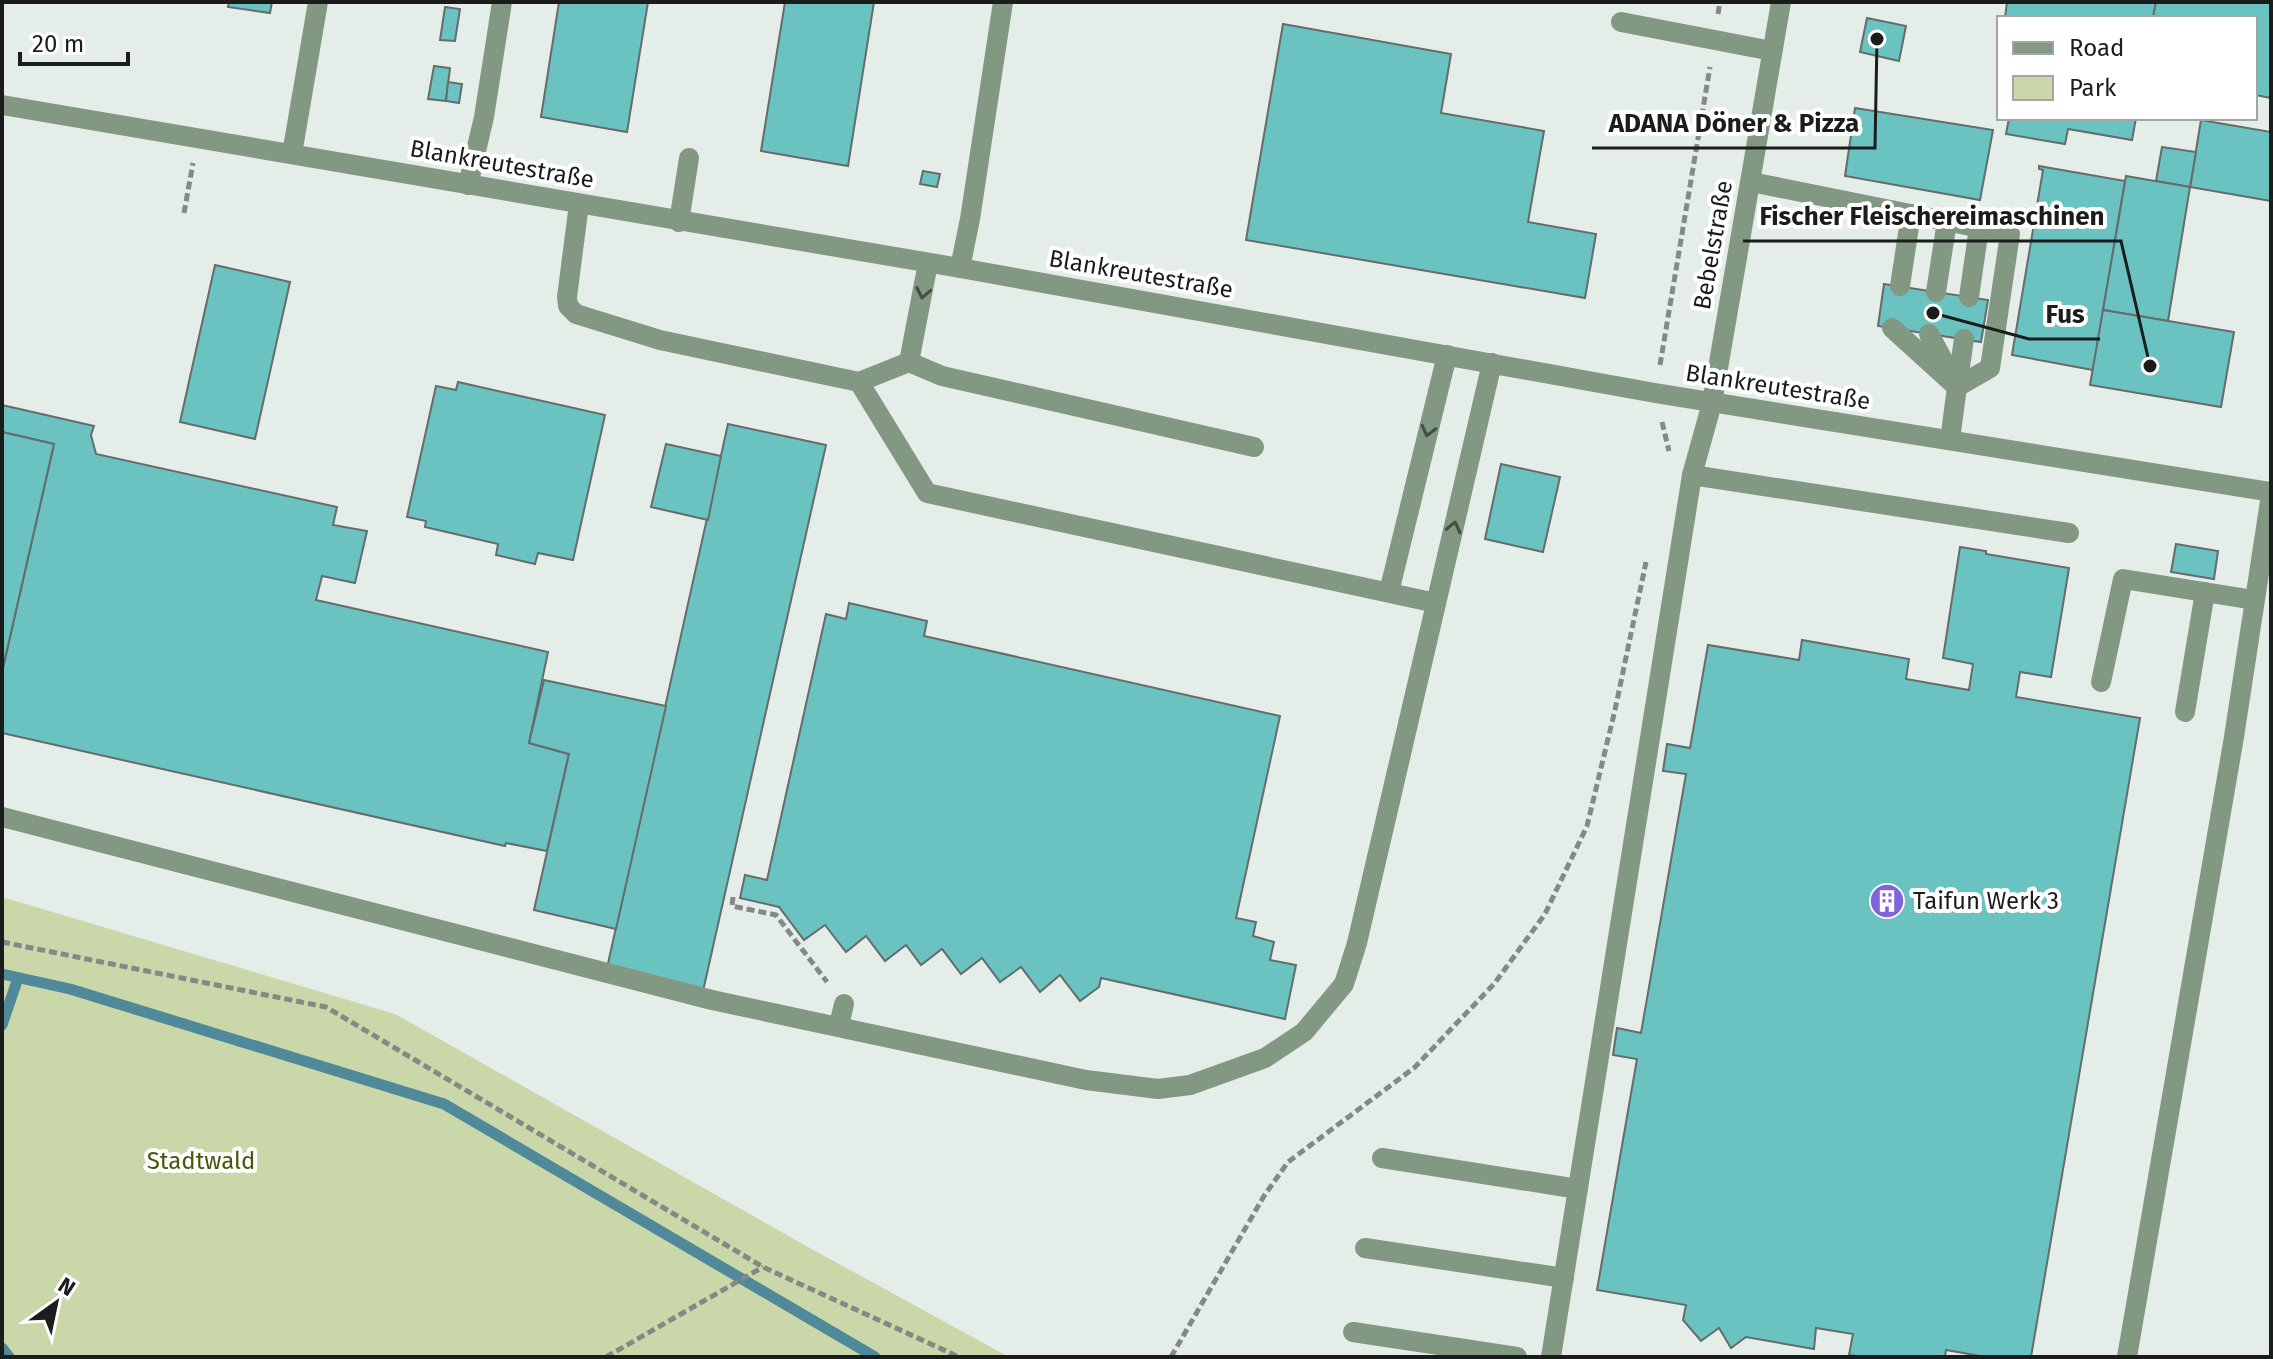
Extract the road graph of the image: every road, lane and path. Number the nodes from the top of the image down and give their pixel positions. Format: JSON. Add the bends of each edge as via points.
{"nodes":[{"id":1,"x":318,"y":2,"type":"edge"},
{"id":2,"x":502,"y":2,"type":"edge"},
{"id":3,"x":1003,"y":2,"type":"edge"},
{"id":4,"x":1720,"y":2,"type":"edge"},
{"id":5,"x":1781,"y":2,"type":"edge"},
{"id":6,"x":1621,"y":22,"type":"dead end"},
{"id":7,"x":1714,"y":40,"type":"junction"},
{"id":8,"x":1772,"y":51,"type":"junction"},
{"id":9,"x":2,"y":105,"type":"edge"},
{"id":10,"x":196,"y":138,"type":"junction"},
{"id":11,"x":292,"y":154,"type":"junction"},
{"id":12,"x":689,"y":158,"type":"dead end"},
{"id":13,"x":1751,"y":182,"type":"junction"},
{"id":14,"x":468,"y":185,"type":"junction"},
{"id":15,"x":579,"y":204,"type":"junction"},
{"id":16,"x":184,"y":213,"type":"dead end"},
{"id":17,"x":1911,"y":214,"type":"junction"},
{"id":18,"x":1947,"y":221,"type":"junction"},
{"id":19,"x":679,"y":222,"type":"junction"},
{"id":20,"x":1979,"y":228,"type":"junction"},
{"id":21,"x":928,"y":263,"type":"junction"},
{"id":22,"x":960,"y":268,"type":"junction"},
{"id":23,"x":1900,"y":286,"type":"dead end"},
{"id":24,"x":1936,"y":292,"type":"dead end"},
{"id":25,"x":1969,"y":297,"type":"dead end"},
{"id":26,"x":1892,"y":328,"type":"dead end"},
{"id":27,"x":1929,"y":334,"type":"dead end"},
{"id":28,"x":1964,"y":339,"type":"dead end"},
{"id":29,"x":1447,"y":355,"type":"junction"},
{"id":30,"x":909,"y":362,"type":"junction"},
{"id":31,"x":1492,"y":363,"type":"junction"},
{"id":32,"x":859,"y":382,"type":"junction"},
{"id":33,"x":1957,"y":387,"type":"junction"},
{"id":34,"x":1655,"y":393,"type":"junction"},
{"id":35,"x":1712,"y":403,"type":"junction"},
{"id":36,"x":1950,"y":440,"type":"junction"},
{"id":37,"x":1254,"y":447,"type":"dead end"},
{"id":38,"x":1669,"y":452,"type":"dead end"},
{"id":39,"x":1692,"y":475,"type":"junction"},
{"id":40,"x":2271,"y":493,"type":"edge"},
{"id":41,"x":2069,"y":533,"type":"dead end"},
{"id":42,"x":1647,"y":558,"type":"dead end"},
{"id":43,"x":1389,"y":592,"type":"junction"},
{"id":44,"x":2205,"y":592,"type":"junction"},
{"id":45,"x":2254,"y":600,"type":"junction"},
{"id":46,"x":1436,"y":603,"type":"junction"},
{"id":47,"x":2101,"y":682,"type":"dead end"},
{"id":48,"x":2185,"y":712,"type":"dead end"},
{"id":49,"x":2,"y":817,"type":"edge"},
{"id":50,"x":733,"y":897,"type":"dead end"},
{"id":51,"x":2,"y":942,"type":"edge"},
{"id":52,"x":844,"y":1004,"type":"joint"},
{"id":53,"x":839,"y":1025,"type":"junction"},
{"id":54,"x":1382,"y":1158,"type":"dead end"},
{"id":55,"x":1578,"y":1189,"type":"junction"},
{"id":56,"x":1365,"y":1248,"type":"dead end"},
{"id":57,"x":762,"y":1268,"type":"junction"},
{"id":58,"x":1564,"y":1278,"type":"junction"},
{"id":59,"x":1353,"y":1332,"type":"dead end"},
{"id":60,"x":606,"y":1357,"type":"edge"},
{"id":61,"x":959,"y":1357,"type":"edge"},
{"id":62,"x":1171,"y":1357,"type":"edge"},
{"id":63,"x":1517,"y":1357,"type":"edge"},
{"id":64,"x":1551,"y":1357,"type":"edge"},
{"id":65,"x":2127,"y":1357,"type":"edge"}],
"edges":[{"from":1,"to":11,"type":"street"},
{"from":2,"to":14,"type":"street"},
{"from":3,"to":22,"type":"street"},
{"from":4,"to":7,"type":"path"},
{"from":5,"to":8,"type":"street","name":"Bebelstraße"},
{"from":6,"to":7,"type":"street"},
{"from":7,"to":8,"type":"street"},
{"from":7,"to":34,"type":"path"},
{"from":8,"to":13,"type":"street","name":"Bebelstraße"},
{"from":9,"to":10,"type":"street","name":"Blankreutestraße"},
{"from":10,"to":11,"type":"street","name":"Blankreutestraße"},
{"from":10,"to":16,"type":"path"},
{"from":11,"to":14,"type":"street","name":"Blankreutestraße"},
{"from":12,"to":19,"type":"street"},
{"from":13,"to":17,"type":"street"},
{"from":13,"to":35,"type":"street","name":"Bebelstraße"},
{"from":14,"to":15,"type":"street","name":"Blankreutestraße"},
{"from":15,"to":19,"type":"street","name":"Blankreutestraße"},
{"from":15,"to":32,"type":"street","via":[[567,297],[576,314],[660,340]]},
{"from":17,"to":18,"type":"street"},
{"from":17,"to":23,"type":"street"},
{"from":18,"to":20,"type":"street"},
{"from":18,"to":24,"type":"street"},
{"from":19,"to":21,"type":"street","name":"Blankreutestraße"},
{"from":20,"to":25,"type":"street"},
{"from":20,"to":33,"type":"street","via":[[2010,234],[1990,368]]},
{"from":21,"to":22,"type":"street","name":"Blankreutestraße"},
{"from":21,"to":30,"type":"street","one_way":true},
{"from":22,"to":29,"type":"street","name":"Blankreutestraße"},
{"from":26,"to":33,"type":"street"},
{"from":27,"to":33,"type":"street"},
{"from":28,"to":33,"type":"street"},
{"from":29,"to":31,"type":"street","name":"Blankreutestraße"},
{"from":29,"to":43,"type":"street","one_way":true},
{"from":30,"to":32,"type":"street"},
{"from":30,"to":37,"type":"street","via":[[942,376]]},
{"from":31,"to":34,"type":"street","name":"Blankreutestraße"},
{"from":46,"to":31,"type":"street","one_way":true},
{"from":32,"to":43,"type":"street","via":[[927,493]]},
{"from":33,"to":36,"type":"street"},
{"from":34,"to":35,"type":"street","name":"Blankreutestraße"},
{"from":34,"to":38,"type":"path"},
{"from":35,"to":36,"type":"street","name":"Blankreutestraße"},
{"from":35,"to":39,"type":"street","name":"Bebelstraße"},
{"from":36,"to":40,"type":"street","name":"Blankreutestraße"},
{"from":39,"to":41,"type":"street"},
{"from":39,"to":55,"type":"street","name":"Bebelstraße"},
{"from":40,"to":45,"type":"street"},
{"from":42,"to":62,"type":"path","via":[[1587,826],[1545,914],[1494,984],[1414,1068],[1288,1162]]},
{"from":43,"to":46,"type":"street"},
{"from":44,"to":45,"type":"street"},
{"from":44,"to":47,"type":"street","via":[[2123,579]]},
{"from":44,"to":48,"type":"street"},
{"from":45,"to":65,"type":"street"},
{"from":46,"to":53,"type":"street","via":[[1357,943],[1344,984],[1304,1032],[1265,1058],[1190,1085],[1158,1089],[1086,1080]]},
{"from":49,"to":53,"type":"street","via":[[712,1000]]},
{"from":50,"to":52,"type":"path","via":[[732,906],[776,915]]},
{"from":51,"to":57,"type":"path","via":[[326,1007]]},
{"from":52,"to":53,"type":"street"},
{"from":54,"to":55,"type":"street"},
{"from":55,"to":58,"type":"street","name":"Bebelstraße"},
{"from":56,"to":58,"type":"street"},
{"from":57,"to":60,"type":"path"},
{"from":57,"to":61,"type":"path"},
{"from":58,"to":64,"type":"street","name":"Bebelstraße"},
{"from":59,"to":63,"type":"street"}]}
